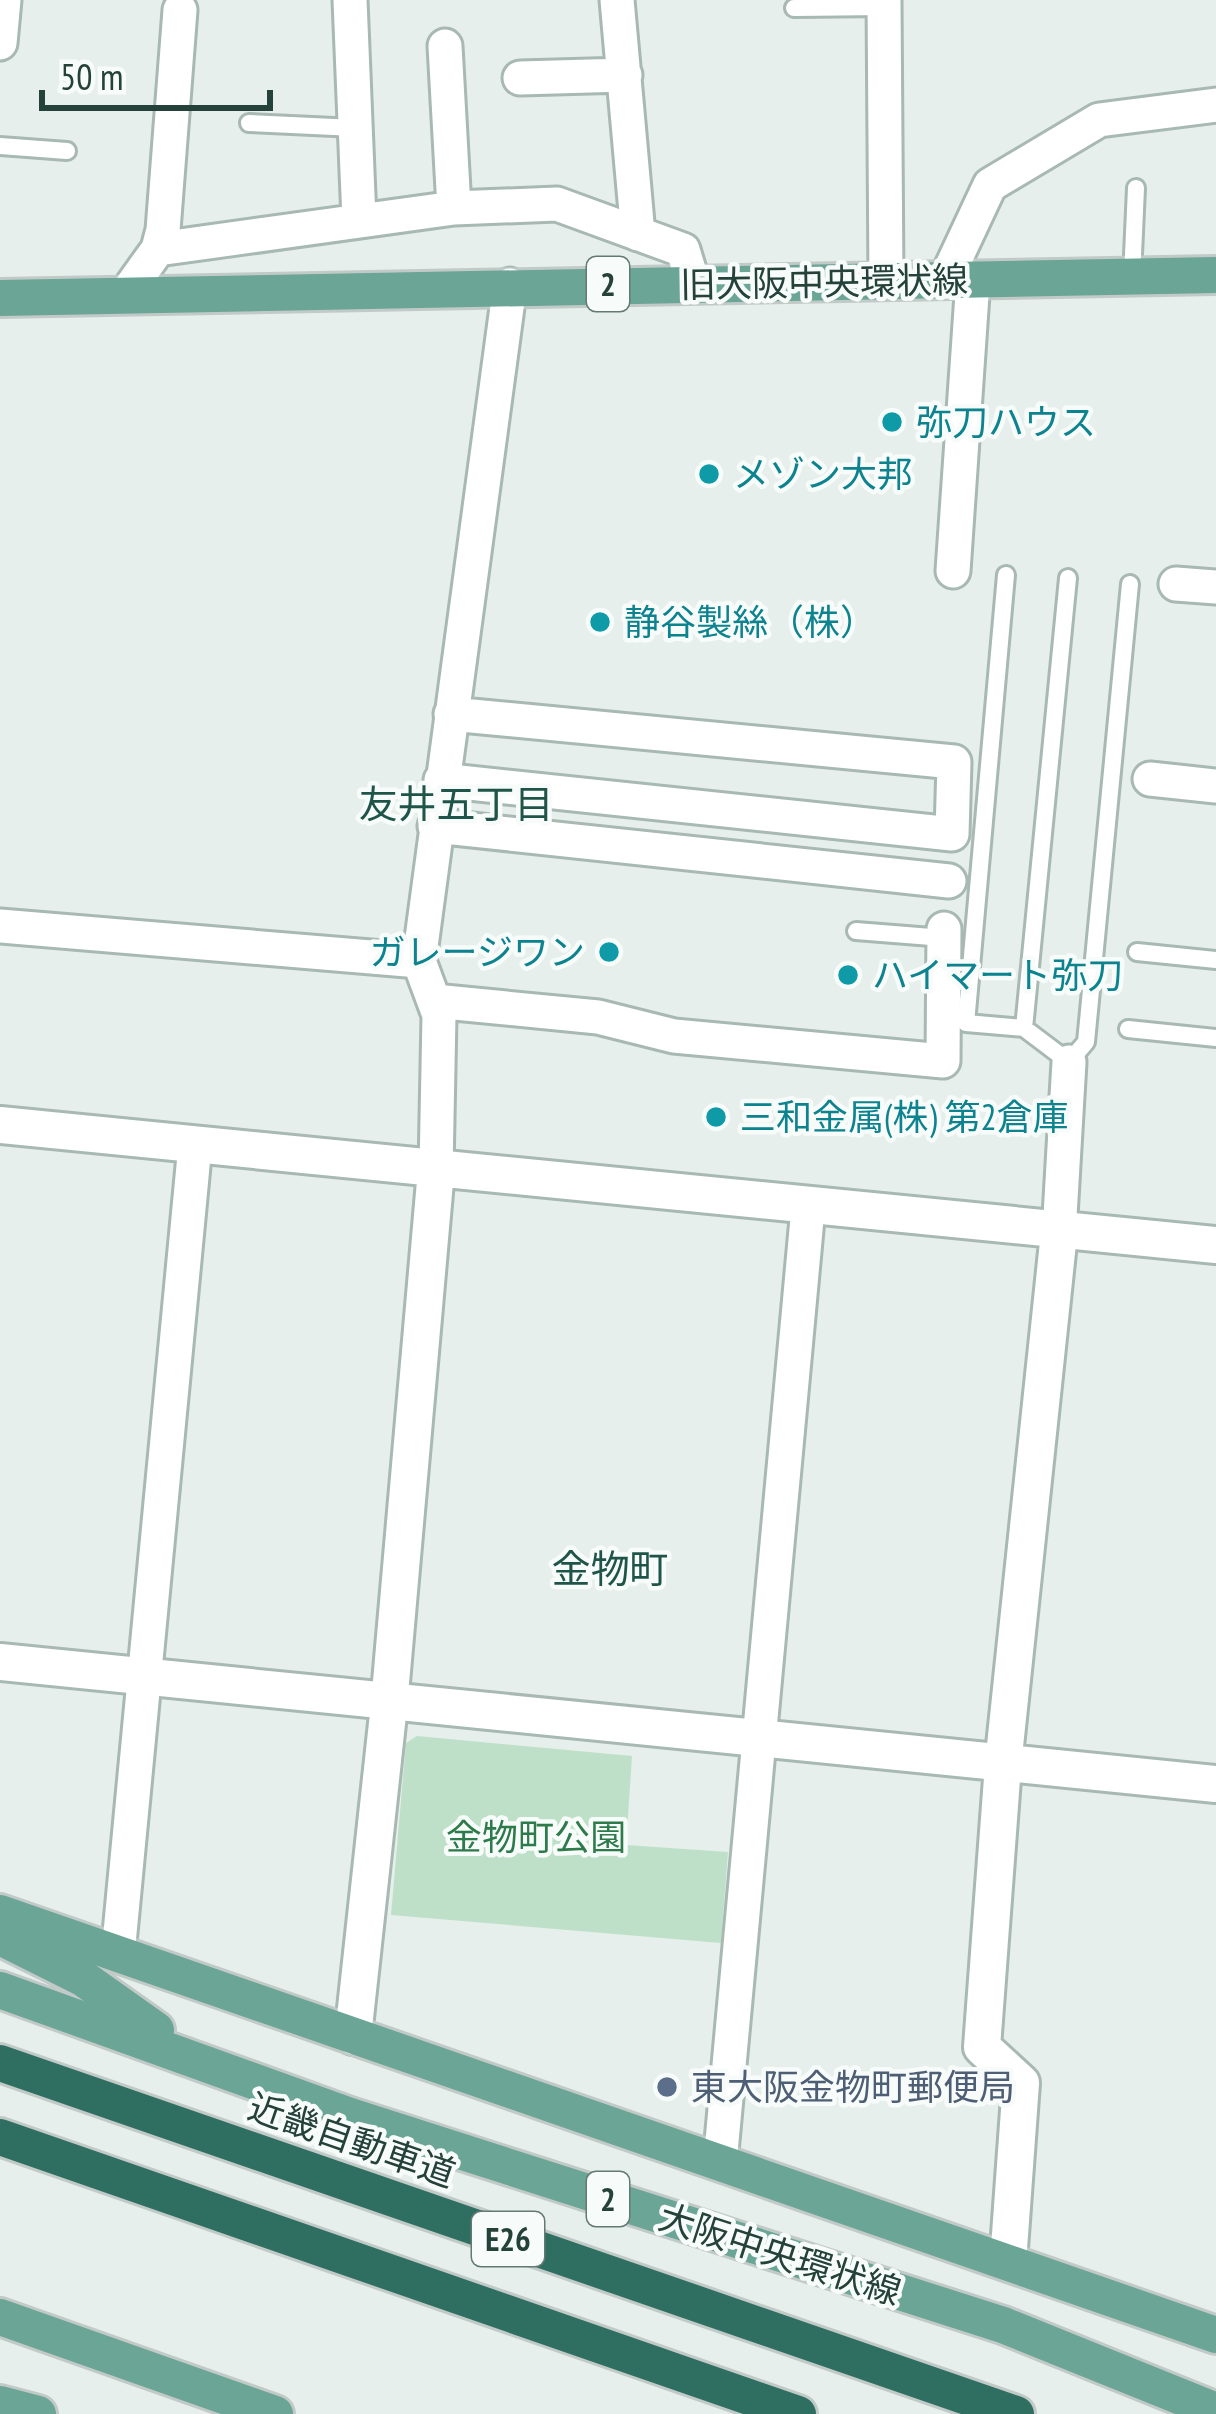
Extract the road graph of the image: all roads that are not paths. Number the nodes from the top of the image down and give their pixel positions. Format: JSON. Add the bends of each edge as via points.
{"nodes":[{"id":1,"x":4,"y":0,"type":"edge"},
{"id":2,"x":350,"y":0,"type":"edge"},
{"id":3,"x":617,"y":0,"type":"edge"},
{"id":4,"x":884,"y":3,"type":"edge"},
{"id":5,"x":794,"y":8,"type":"dead end"},
{"id":6,"x":180,"y":10,"type":"dead end"},
{"id":7,"x":0,"y":43,"type":"edge"},
{"id":8,"x":445,"y":46,"type":"dead end"},
{"id":9,"x":626,"y":75,"type":"junction"},
{"id":10,"x":520,"y":78,"type":"dead end"},
{"id":11,"x":1216,"y":105,"type":"edge"},
{"id":12,"x":249,"y":124,"type":"dead end"},
{"id":13,"x":355,"y":128,"type":"junction"},
{"id":14,"x":0,"y":146,"type":"edge"},
{"id":15,"x":67,"y":151,"type":"dead end"},
{"id":16,"x":1136,"y":188,"type":"dead end"},
{"id":17,"x":454,"y":208,"type":"junction"},
{"id":18,"x":359,"y":220,"type":"junction"},
{"id":19,"x":638,"y":234,"type":"junction"},
{"id":20,"x":158,"y":249,"type":"junction"},
{"id":21,"x":1216,"y":275,"type":"edge"},
{"id":22,"x":1132,"y":277,"type":"junction"},
{"id":23,"x":886,"y":281,"type":"junction"},
{"id":24,"x":959,"y":281,"type":"junction"},
{"id":25,"x":693,"y":284,"type":"junction"},
{"id":26,"x":510,"y":285,"type":"junction"},
{"id":27,"x":125,"y":295,"type":"junction"},
{"id":28,"x":0,"y":298,"type":"edge"},
{"id":29,"x":953,"y":571,"type":"dead end"},
{"id":30,"x":1006,"y":574,"type":"dead end"},
{"id":31,"x":1068,"y":578,"type":"dead end"},
{"id":32,"x":1130,"y":584,"type":"dead end"},
{"id":33,"x":1176,"y":584,"type":"dead end"},
{"id":34,"x":1216,"y":587,"type":"edge"},
{"id":35,"x":451,"y":714,"type":"junction"},
{"id":36,"x":1150,"y":779,"type":"dead end"},
{"id":37,"x":442,"y":780,"type":"junction"},
{"id":38,"x":1216,"y":786,"type":"edge"},
{"id":39,"x":435,"y":826,"type":"junction"},
{"id":40,"x":949,"y":881,"type":"dead end"},
{"id":41,"x":0,"y":926,"type":"edge"},
{"id":42,"x":856,"y":931,"type":"dead end"},
{"id":43,"x":944,"y":933,"type":"joint"},
{"id":44,"x":1137,"y":952,"type":"dead end"},
{"id":45,"x":1216,"y":960,"type":"edge"},
{"id":46,"x":419,"y":961,"type":"junction"},
{"id":47,"x":434,"y":1001,"type":"junction"},
{"id":48,"x":1024,"y":1028,"type":"junction"},
{"id":49,"x":1128,"y":1029,"type":"dead end"},
{"id":50,"x":1216,"y":1038,"type":"edge"},
{"id":51,"x":1069,"y":1062,"type":"junction"},
{"id":52,"x":0,"y":1125,"type":"edge"},
{"id":53,"x":195,"y":1145,"type":"junction"},
{"id":54,"x":436,"y":1170,"type":"junction"},
{"id":55,"x":808,"y":1208,"type":"junction"},
{"id":56,"x":1059,"y":1233,"type":"junction"},
{"id":57,"x":1216,"y":1245,"type":"edge"},
{"id":58,"x":0,"y":1662,"type":"edge"},
{"id":59,"x":143,"y":1678,"type":"junction"},
{"id":60,"x":389,"y":1705,"type":"junction"},
{"id":61,"x":759,"y":1741,"type":"junction"},
{"id":62,"x":1003,"y":1765,"type":"junction"},
{"id":63,"x":1216,"y":1784,"type":"edge"},
{"id":64,"x":0,"y":1912,"type":"edge"},
{"id":65,"x":0,"y":1937,"type":"edge"},
{"id":66,"x":118,"y":1954,"type":"junction"},
{"id":67,"x":0,"y":1990,"type":"edge"},
{"id":68,"x":353,"y":2036,"type":"junction"},
{"id":69,"x":190,"y":2054,"type":"junction"},
{"id":70,"x":0,"y":2063,"type":"edge"},
{"id":71,"x":0,"y":2137,"type":"edge"},
{"id":72,"x":720,"y":2163,"type":"junction"},
{"id":73,"x":1008,"y":2262,"type":"junction"},
{"id":74,"x":0,"y":2317,"type":"edge"},
{"id":75,"x":1216,"y":2335,"type":"edge"},
{"id":76,"x":0,"y":2404,"type":"edge"},
{"id":77,"x":1216,"y":2411,"type":"edge"},
{"id":78,"x":27,"y":2414,"type":"edge"},
{"id":79,"x":38,"y":2414,"type":"edge"},
{"id":80,"x":274,"y":2414,"type":"edge"},
{"id":81,"x":798,"y":2414,"type":"edge"},
{"id":82,"x":1016,"y":2414,"type":"edge"}],
"edges":[{"from":1,"to":7,"type":"street"},
{"from":2,"to":13,"type":"street"},
{"from":3,"to":9,"type":"street"},
{"from":4,"to":5,"type":"lane"},
{"from":4,"to":23,"type":"street"},
{"from":6,"to":20,"type":"street"},
{"from":8,"to":17,"type":"street"},
{"from":9,"to":10,"type":"street"},
{"from":9,"to":19,"type":"street"},
{"from":11,"to":24,"type":"street","via":[[1100,120],[990,185]]},
{"from":12,"to":13,"type":"lane"},
{"from":13,"to":18,"type":"street"},
{"from":14,"to":15,"type":"lane"},
{"from":16,"to":22,"type":"lane"},
{"from":17,"to":18,"type":"street"},
{"from":17,"to":19,"type":"street","via":[[557,204]]},
{"from":18,"to":20,"type":"street"},
{"from":19,"to":25,"type":"street","via":[[683,250]]},
{"from":20,"to":27,"type":"street"},
{"from":21,"to":22,"type":"main road","name":"旧大阪中央環状線","number":"2"},
{"from":22,"to":24,"type":"main road","name":"旧大阪中央環状線","number":"2"},
{"from":23,"to":24,"type":"main road","name":"旧大阪中央環状線","number":"2"},
{"from":23,"to":25,"type":"main road","name":"旧大阪中央環状線","number":"2"},
{"from":24,"to":29,"type":"street"},
{"from":25,"to":26,"type":"main road","name":"旧大阪中央環状線","number":"2"},
{"from":26,"to":27,"type":"main road","name":"旧大阪中央環状線","number":"2"},
{"from":26,"to":35,"type":"street"},
{"from":27,"to":28,"type":"main road","name":"旧大阪中央環状線","number":"2"},
{"from":30,"to":48,"type":"lane","via":[[966,1023]]},
{"from":31,"to":48,"type":"lane"},
{"from":32,"to":51,"type":"lane","via":[[1086,1042]]},
{"from":33,"to":34,"type":"street"},
{"from":35,"to":37,"type":"street"},
{"from":35,"to":37,"type":"street","via":[[954,761],[952,834]]},
{"from":36,"to":38,"type":"street"},
{"from":37,"to":39,"type":"street"},
{"from":39,"to":40,"type":"street"},
{"from":39,"to":46,"type":"street"},
{"from":41,"to":46,"type":"street"},
{"from":42,"to":43,"type":"lane"},
{"from":43,"to":47,"type":"street","via":[[943,1061],[674,1036],[598,1017]]},
{"from":44,"to":45,"type":"lane"},
{"from":46,"to":47,"type":"street"},
{"from":47,"to":54,"type":"street"},
{"from":48,"to":51,"type":"lane"},
{"from":49,"to":50,"type":"lane"},
{"from":51,"to":56,"type":"street"},
{"from":52,"to":53,"type":"street"},
{"from":53,"to":54,"type":"street"},
{"from":53,"to":59,"type":"street"},
{"from":54,"to":55,"type":"street"},
{"from":54,"to":60,"type":"street"},
{"from":55,"to":56,"type":"street"},
{"from":55,"to":61,"type":"street"},
{"from":56,"to":57,"type":"street"},
{"from":56,"to":62,"type":"street"},
{"from":58,"to":59,"type":"street"},
{"from":59,"to":60,"type":"street"},
{"from":59,"to":66,"type":"street"},
{"from":60,"to":61,"type":"street"},
{"from":60,"to":68,"type":"street"},
{"from":61,"to":62,"type":"street"},
{"from":61,"to":72,"type":"street"},
{"from":62,"to":63,"type":"street"},
{"from":62,"to":73,"type":"street","via":[[982,2047],[1021,2084]]},
{"from":64,"to":66,"type":"main road","number":"2"},
{"from":65,"to":69,"type":"main road","via":[[84,1979]]},
{"from":66,"to":68,"type":"main road","number":"2"},
{"from":67,"to":69,"type":"main road","name":"大阪中央環状線","number":"2"},
{"from":68,"to":72,"type":"main road","number":"2"},
{"from":69,"to":77,"type":"main road","name":"大阪中央環状線","number":"2","via":[[350,2116],[1003,2325]]},
{"from":70,"to":82,"type":"highway","name":"近畿自動車道","number":"E26"},
{"from":71,"to":81,"type":"highway","number":"E26"},
{"from":72,"to":73,"type":"main road","number":"2"},
{"from":73,"to":75,"type":"main road","number":"2"},
{"from":74,"to":80,"type":"main road"},
{"from":76,"to":78,"type":"main road"},
{"from":76,"to":79,"type":"main road"}]}
